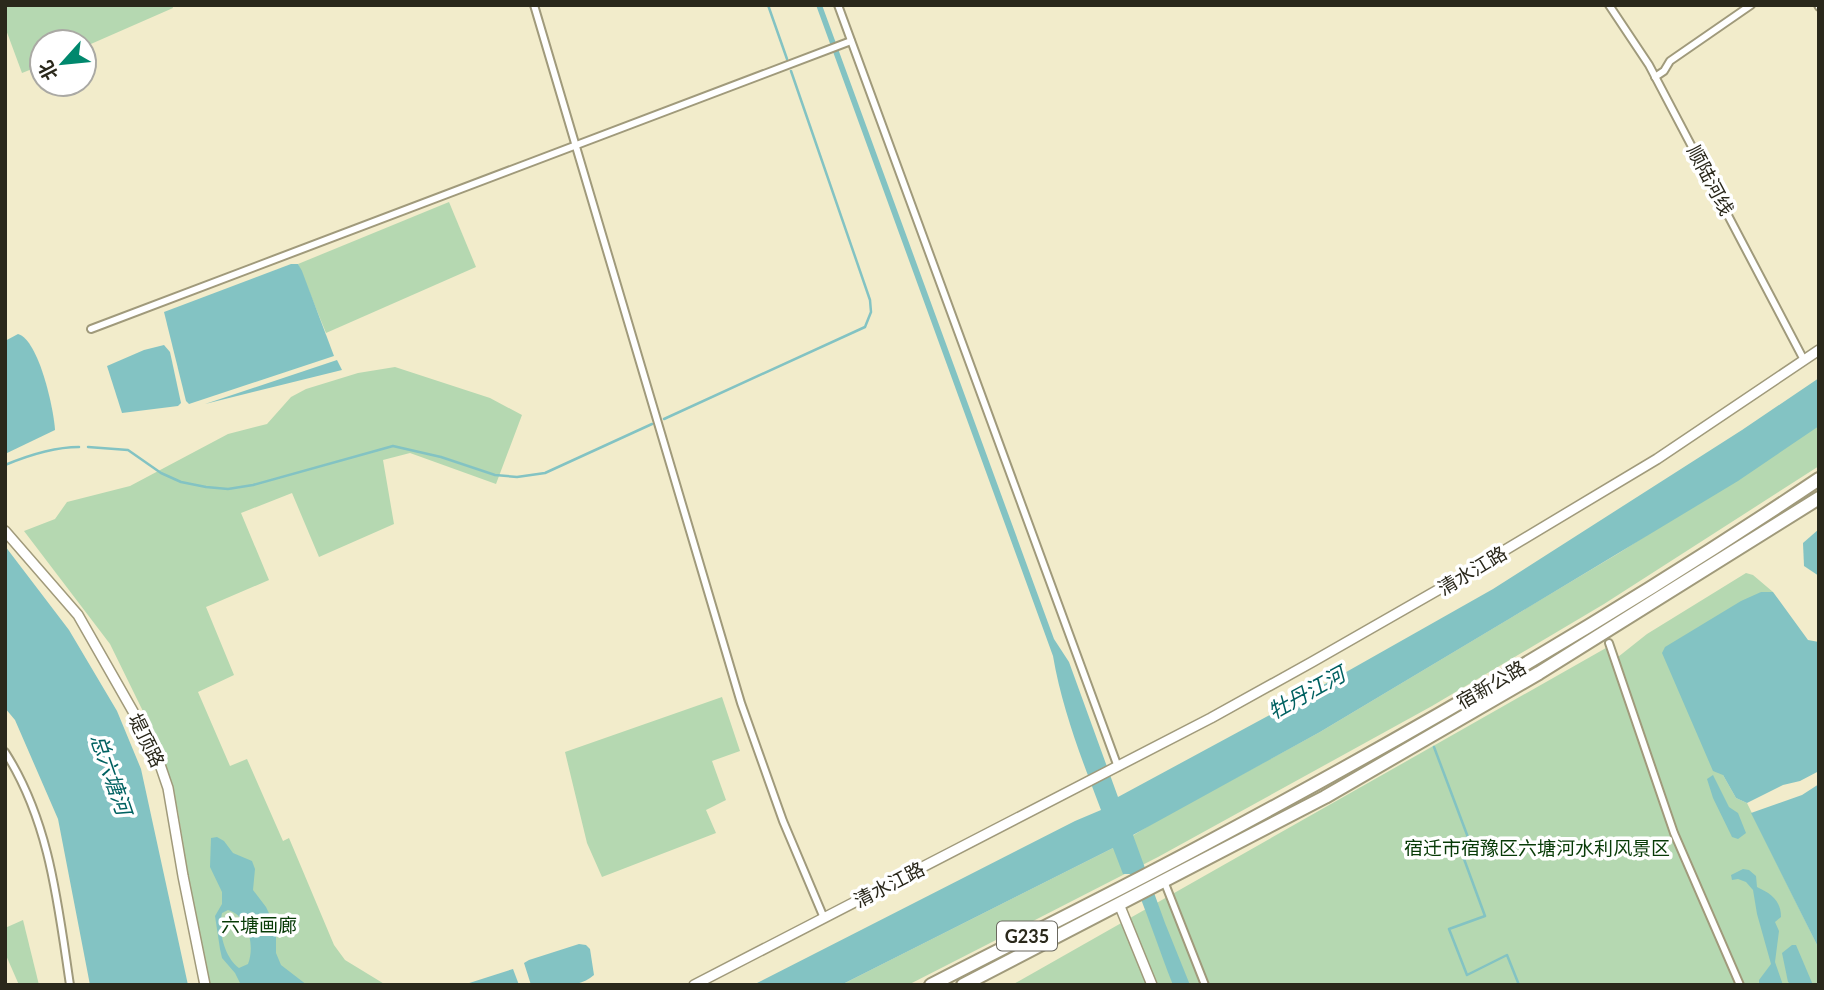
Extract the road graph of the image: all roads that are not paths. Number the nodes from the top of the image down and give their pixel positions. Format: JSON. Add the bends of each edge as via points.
{"nodes":[{"id":1,"x":534,"y":5,"type":"edge"},
{"id":2,"x":838,"y":5,"type":"edge"},
{"id":3,"x":1609,"y":5,"type":"edge"},
{"id":4,"x":1751,"y":5,"type":"edge"},
{"id":5,"x":848,"y":42,"type":"junction"},
{"id":6,"x":1655,"y":77,"type":"junction"},
{"id":7,"x":578,"y":146,"type":"junction"},
{"id":8,"x":91,"y":329,"type":"dead end"},
{"id":9,"x":1819,"y":350,"type":"edge"},
{"id":10,"x":1804,"y":360,"type":"junction"},
{"id":11,"x":1819,"y":479,"type":"edge"},
{"id":12,"x":1819,"y":498,"type":"edge"},
{"id":13,"x":5,"y":531,"type":"edge"},
{"id":14,"x":1609,"y":643,"type":"dead end"},
{"id":15,"x":5,"y":752,"type":"edge"},
{"id":16,"x":1116,"y":768,"type":"junction"},
{"id":17,"x":1161,"y":882,"type":"junction"},
{"id":18,"x":1123,"y":902,"type":"junction"},
{"id":19,"x":824,"y":918,"type":"junction"},
{"id":20,"x":70,"y":985,"type":"edge"},
{"id":21,"x":205,"y":985,"type":"edge"},
{"id":22,"x":694,"y":985,"type":"edge"},
{"id":23,"x":931,"y":985,"type":"edge"},
{"id":24,"x":963,"y":985,"type":"edge"},
{"id":25,"x":1152,"y":985,"type":"edge"},
{"id":26,"x":1205,"y":985,"type":"edge"},
{"id":27,"x":1740,"y":985,"type":"edge"}],
"edges":[{"from":1,"to":7,"type":"street"},
{"from":2,"to":5,"type":"street"},
{"from":3,"to":6,"type":"street","name":"顺陆河线"},
{"from":4,"to":6,"type":"street","via":[[1670,61]]},
{"from":5,"to":7,"type":"street"},
{"from":5,"to":16,"type":"street"},
{"from":6,"to":10,"type":"street","name":"顺陆河线"},
{"from":7,"to":8,"type":"street"},
{"from":7,"to":19,"type":"street","via":[[741,703]]},
{"from":9,"to":10,"type":"street","name":"清水江路"},
{"from":10,"to":16,"type":"street","name":"清水江路","via":[[1657,459],[1450,583]]},
{"from":11,"to":23,"type":"highway","name":"宿新公路","number":"G235","via":[[1508,675],[1205,844]]},
{"from":12,"to":17,"type":"highway","name":"宿新公路","via":[[1539,673],[1325,797]]},
{"from":13,"to":21,"type":"street","name":"堤顶路","via":[[78,615],[155,750],[169,788]]},
{"from":14,"to":27,"type":"street","via":[[1674,833]]},
{"from":15,"to":20,"type":"street","via":[[25,787],[48,854]]},
{"from":16,"to":19,"type":"street","name":"清水江路"},
{"from":17,"to":18,"type":"highway","name":"宿新公路"},
{"from":17,"to":26,"type":"street"},
{"from":18,"to":24,"type":"highway","number":"G235"},
{"from":18,"to":25,"type":"street"},
{"from":19,"to":22,"type":"street","name":"清水江路"}]}
